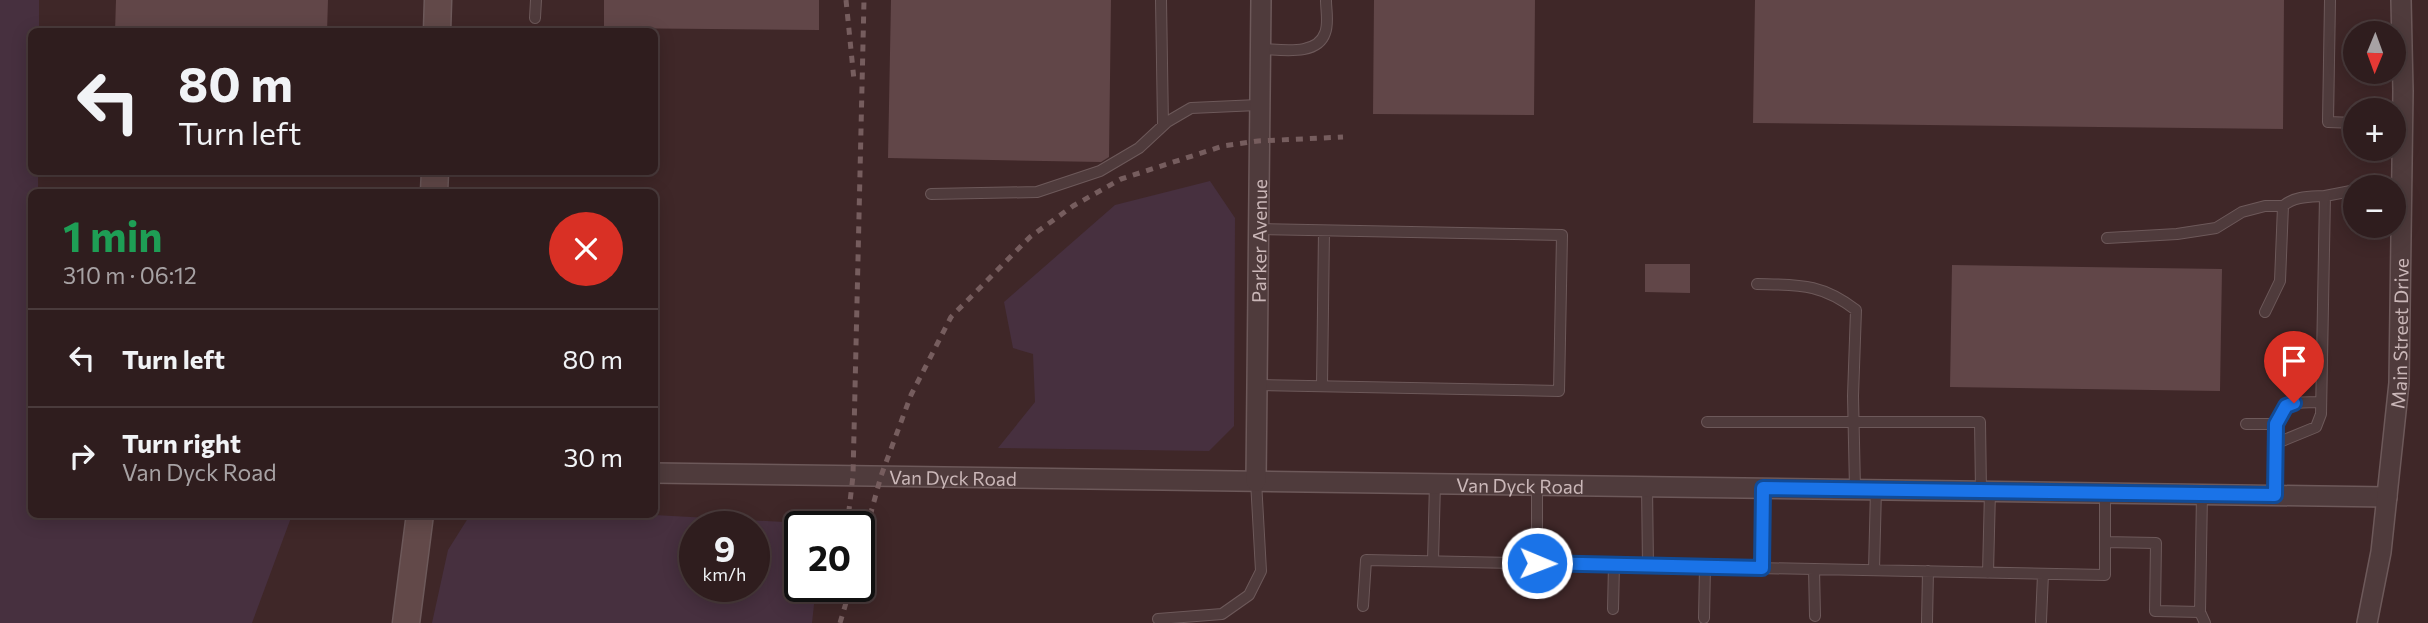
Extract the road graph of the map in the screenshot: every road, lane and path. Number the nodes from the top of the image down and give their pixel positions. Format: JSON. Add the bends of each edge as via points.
{"nodes":[{"id":1,"x":438,"y":0,"type":"edge"},
{"id":2,"x":536,"y":0,"type":"edge"},
{"id":3,"x":1161,"y":0,"type":"edge"},
{"id":4,"x":1261,"y":0,"type":"edge"},
{"id":5,"x":1326,"y":0,"type":"edge"},
{"id":6,"x":2330,"y":0,"type":"edge"},
{"id":7,"x":2401,"y":0,"type":"edge"},
{"id":8,"x":535,"y":18,"type":"dead end"},
{"id":9,"x":437,"y":28,"type":"edge"},
{"id":10,"x":1260,"y":49,"type":"junction"},
{"id":11,"x":2399,"y":98,"type":"edge"},
{"id":12,"x":1258,"y":105,"type":"junction"},
{"id":13,"x":2343,"y":122,"type":"edge"},
{"id":14,"x":1163,"y":125,"type":"junction"},
{"id":15,"x":2343,"y":193,"type":"edge"},
{"id":16,"x":931,"y":194,"type":"dead end"},
{"id":17,"x":2325,"y":196,"type":"junction"},
{"id":18,"x":2283,"y":206,"type":"junction"},
{"id":19,"x":1258,"y":229,"type":"junction"},
{"id":20,"x":1324,"y":231,"type":"junction"},
{"id":21,"x":2106,"y":238,"type":"dead end"},
{"id":22,"x":2398,"y":238,"type":"edge"},
{"id":23,"x":1757,"y":284,"type":"dead end"},
{"id":24,"x":2265,"y":312,"type":"dead end"},
{"id":25,"x":1256,"y":385,"type":"junction"},
{"id":26,"x":1322,"y":386,"type":"junction"},
{"id":27,"x":2321,"y":402,"type":"junction"},
{"id":28,"x":1707,"y":422,"type":"dead end"},
{"id":29,"x":1853,"y":422,"type":"junction"},
{"id":30,"x":2246,"y":424,"type":"dead end"},
{"id":31,"x":2276,"y":424,"type":"junction"},
{"id":32,"x":2277,"y":443,"type":"junction"},
{"id":33,"x":658,"y":473,"type":"edge"},
{"id":34,"x":1256,"y":481,"type":"junction"},
{"id":35,"x":1435,"y":483,"type":"junction"},
{"id":36,"x":1537,"y":485,"type":"junction"},
{"id":37,"x":1647,"y":486,"type":"junction"},
{"id":38,"x":1763,"y":488,"type":"junction"},
{"id":39,"x":1855,"y":489,"type":"junction"},
{"id":40,"x":1876,"y":489,"type":"junction"},
{"id":41,"x":1985,"y":491,"type":"junction"},
{"id":42,"x":2105,"y":493,"type":"junction"},
{"id":43,"x":2202,"y":494,"type":"junction"},
{"id":44,"x":2275,"y":495,"type":"junction"},
{"id":45,"x":2388,"y":497,"type":"junction"},
{"id":46,"x":419,"y":518,"type":"edge"},
{"id":47,"x":2105,"y":542,"type":"junction"},
{"id":48,"x":1433,"y":561,"type":"junction"},
{"id":49,"x":1537,"y":563,"type":"junction"},
{"id":50,"x":1614,"y":565,"type":"junction"},
{"id":51,"x":1648,"y":566,"type":"junction"},
{"id":52,"x":1705,"y":567,"type":"junction"},
{"id":53,"x":1762,"y":568,"type":"junction"},
{"id":54,"x":1814,"y":569,"type":"junction"},
{"id":55,"x":1874,"y":570,"type":"junction"},
{"id":56,"x":1928,"y":572,"type":"junction"},
{"id":57,"x":1988,"y":573,"type":"junction"},
{"id":58,"x":2043,"y":574,"type":"junction"},
{"id":59,"x":1363,"y":606,"type":"dead end"},
{"id":60,"x":1613,"y":609,"type":"dead end"},
{"id":61,"x":2200,"y":612,"type":"junction"},
{"id":62,"x":1815,"y":616,"type":"dead end"},
{"id":63,"x":1704,"y":618,"type":"dead end"},
{"id":64,"x":1158,"y":619,"type":"dead end"},
{"id":65,"x":2041,"y":621,"type":"edge"},
{"id":66,"x":1927,"y":622,"type":"edge"},
{"id":67,"x":406,"y":623,"type":"edge"},
{"id":68,"x":2206,"y":623,"type":"edge"},
{"id":69,"x":2367,"y":623,"type":"edge"}],
"edges":[{"from":1,"to":9,"type":"street"},
{"from":2,"to":8,"type":"lane"},
{"from":3,"to":14,"type":"lane"},
{"from":4,"to":10,"type":"street","name":"Parker Avenue"},
{"from":5,"to":10,"type":"lane","via":[[1326,33],[1318,44],[1306,49]]},
{"from":6,"to":13,"type":"lane","via":[[2328,122]]},
{"from":7,"to":11,"type":"street","name":"Main Street Drive"},
{"from":10,"to":12,"type":"street","name":"Parker Avenue"},
{"from":12,"to":14,"type":"lane","via":[[1191,108]]},
{"from":12,"to":19,"type":"street","name":"Parker Avenue"},
{"from":14,"to":16,"type":"lane","via":[[1139,148],[1100,171],[1037,192]]},
{"from":15,"to":17,"type":"lane"},
{"from":17,"to":18,"type":"lane","via":[[2300,198]]},
{"from":17,"to":27,"type":"lane"},
{"from":18,"to":21,"type":"lane","via":[[2242,212],[2216,228]]},
{"from":18,"to":24,"type":"lane","via":[[2280,281]]},
{"from":19,"to":20,"type":"lane"},
{"from":19,"to":25,"type":"street","name":"Parker Avenue"},
{"from":20,"to":26,"type":"lane"},
{"from":20,"to":26,"type":"lane","via":[[1562,236],[1559,391]]},
{"from":22,"to":45,"type":"street","name":"Main Street Drive","via":[[2399,383]]},
{"from":23,"to":29,"type":"lane","via":[[1808,285],[1839,296],[1856,310]]},
{"from":25,"to":26,"type":"lane"},
{"from":25,"to":34,"type":"street","name":"Parker Avenue"},
{"from":27,"to":31,"type":"lane","via":[[2286,406]]},
{"from":27,"to":32,"type":"lane","via":[[2316,427]]},
{"from":28,"to":29,"type":"lane"},
{"from":29,"to":39,"type":"lane"},
{"from":29,"to":41,"type":"lane","via":[[1980,422]]},
{"from":30,"to":31,"type":"lane"},
{"from":31,"to":32,"type":"lane"},
{"from":32,"to":44,"type":"lane"},
{"from":33,"to":34,"type":"street","name":"Van Dyck Road"},
{"from":34,"to":35,"type":"street","name":"Van Dyck Road"},
{"from":34,"to":64,"type":"lane","via":[[1261,571],[1249,595],[1222,614]]},
{"from":35,"to":36,"type":"street","name":"Van Dyck Road"},
{"from":35,"to":48,"type":"lane"},
{"from":36,"to":37,"type":"street","name":"Van Dyck Road"},
{"from":36,"to":49,"type":"lane"},
{"from":37,"to":38,"type":"street","name":"Van Dyck Road"},
{"from":37,"to":51,"type":"lane"},
{"from":38,"to":39,"type":"street","name":"Van Dyck Road"},
{"from":38,"to":53,"type":"lane"},
{"from":39,"to":40,"type":"street","name":"Van Dyck Road"},
{"from":40,"to":41,"type":"street","name":"Van Dyck Road"},
{"from":40,"to":55,"type":"lane"},
{"from":41,"to":42,"type":"street","name":"Van Dyck Road"},
{"from":41,"to":57,"type":"lane"},
{"from":42,"to":43,"type":"street","name":"Van Dyck Road"},
{"from":42,"to":47,"type":"lane"},
{"from":43,"to":44,"type":"street","name":"Van Dyck Road"},
{"from":43,"to":61,"type":"lane"},
{"from":44,"to":45,"type":"street","name":"Van Dyck Road"},
{"from":45,"to":69,"type":"street","name":"Main Street Drive"},
{"from":46,"to":67,"type":"street"},
{"from":47,"to":58,"type":"lane","via":[[2105,575]]},
{"from":47,"to":61,"type":"lane","via":[[2156,543],[2155,611]]},
{"from":48,"to":49,"type":"lane"},
{"from":48,"to":59,"type":"lane","via":[[1366,560]]},
{"from":49,"to":50,"type":"lane"},
{"from":50,"to":51,"type":"lane"},
{"from":50,"to":60,"type":"lane"},
{"from":51,"to":52,"type":"lane"},
{"from":52,"to":53,"type":"lane"},
{"from":52,"to":63,"type":"lane"},
{"from":53,"to":54,"type":"lane"},
{"from":54,"to":55,"type":"lane"},
{"from":54,"to":62,"type":"lane"},
{"from":55,"to":56,"type":"lane"},
{"from":56,"to":57,"type":"lane"},
{"from":56,"to":66,"type":"lane"},
{"from":57,"to":58,"type":"lane"},
{"from":58,"to":65,"type":"lane"},
{"from":61,"to":68,"type":"lane"}]}
